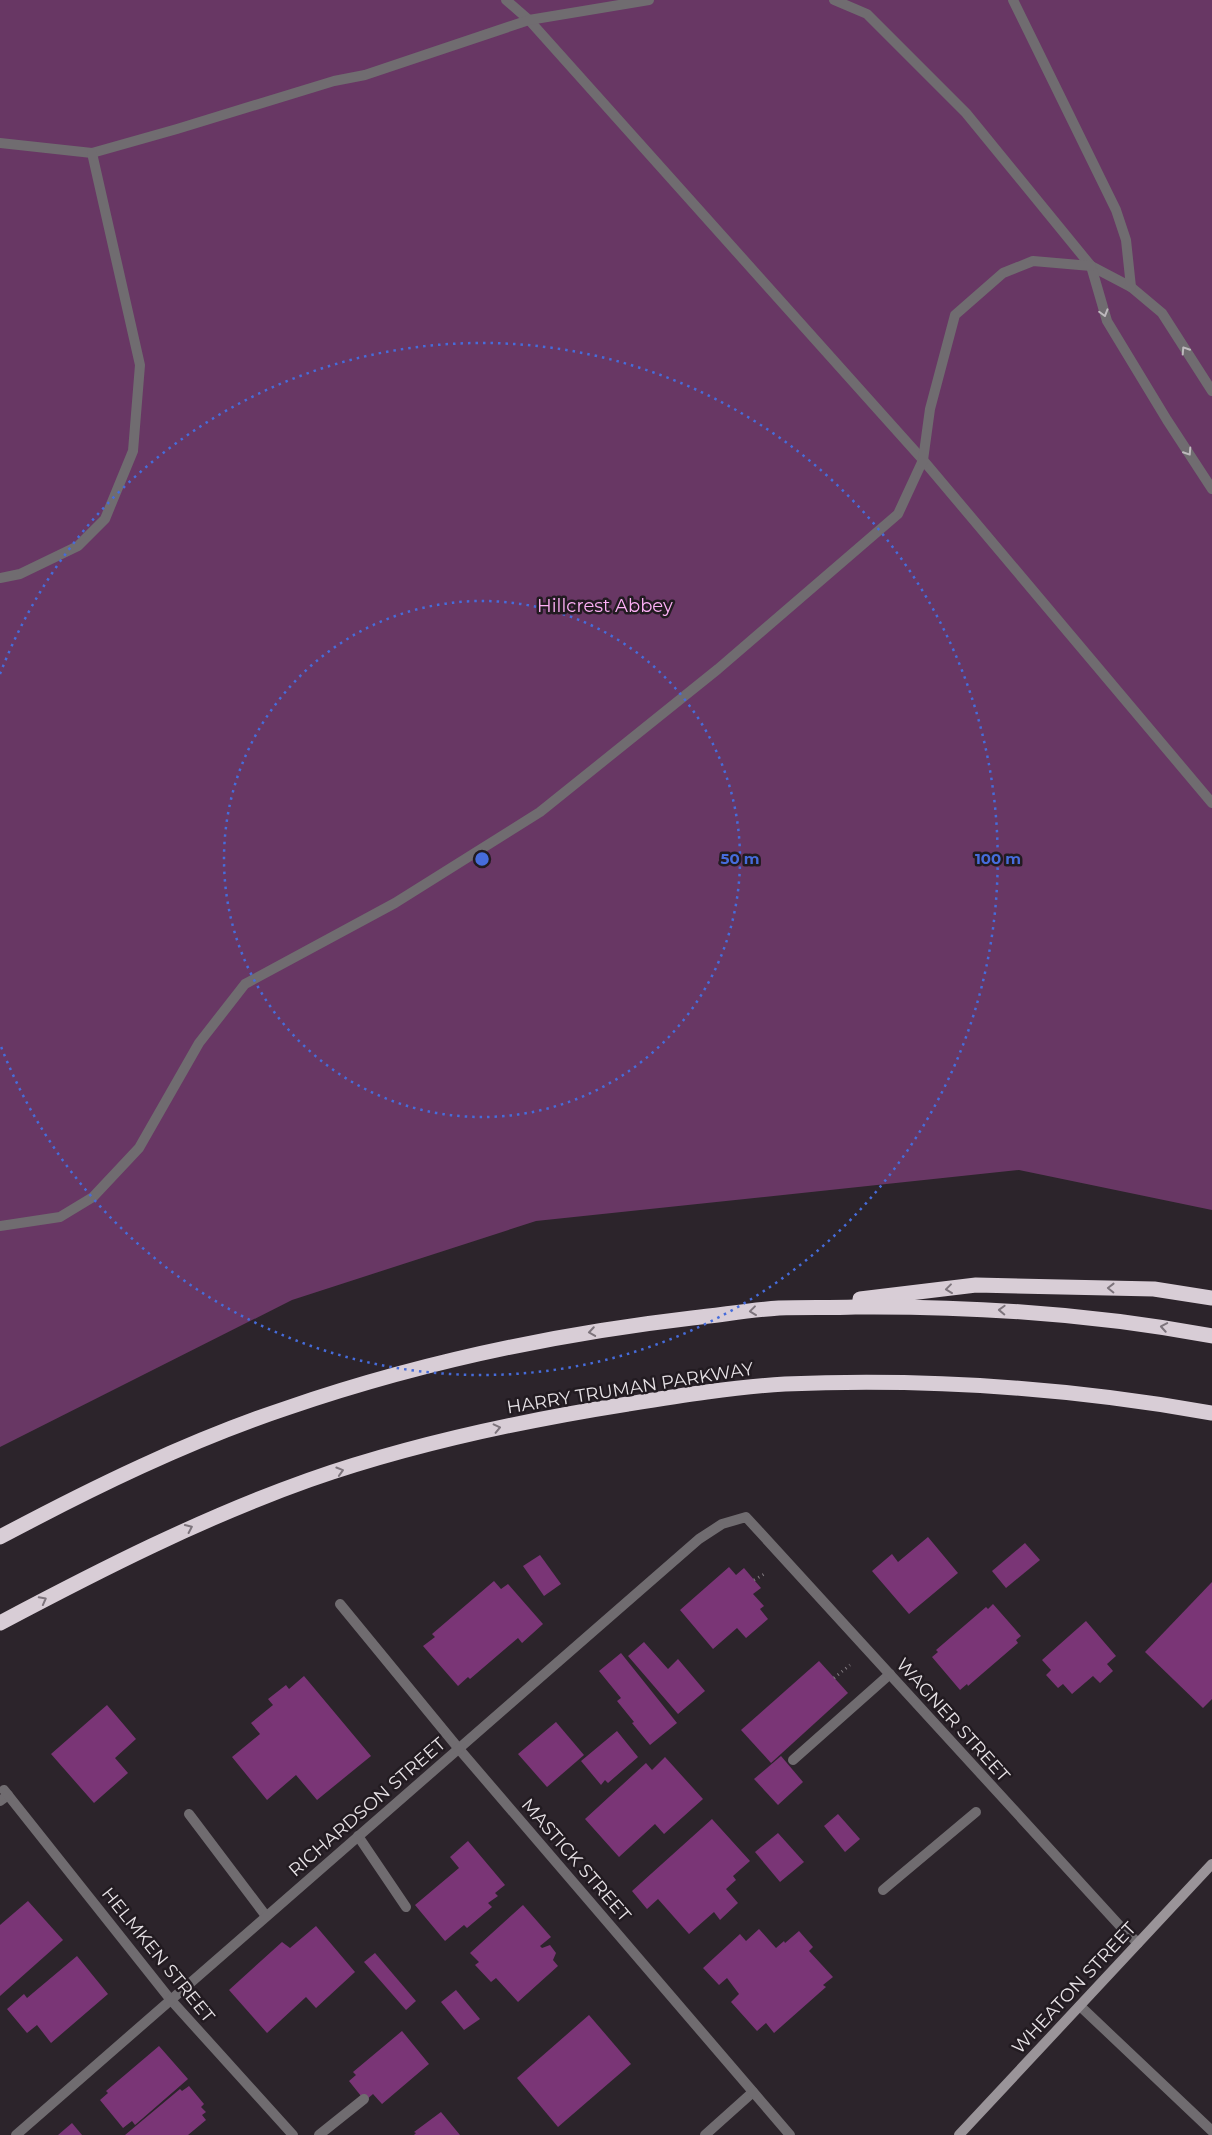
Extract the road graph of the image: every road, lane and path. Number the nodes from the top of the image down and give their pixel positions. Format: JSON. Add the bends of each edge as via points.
{"nodes":[{"id":1,"x":506,"y":0,"type":"edge"},
{"id":2,"x":649,"y":0,"type":"edge"},
{"id":3,"x":834,"y":0,"type":"edge"},
{"id":4,"x":1013,"y":0,"type":"edge"},
{"id":5,"x":529,"y":20,"type":"junction"},
{"id":6,"x":0,"y":143,"type":"edge"},
{"id":7,"x":92,"y":152,"type":"junction"},
{"id":8,"x":1091,"y":266,"type":"junction"},
{"id":9,"x":1131,"y":288,"type":"junction"},
{"id":10,"x":1212,"y":391,"type":"edge"},
{"id":11,"x":923,"y":460,"type":"junction"},
{"id":12,"x":1212,"y":489,"type":"edge"},
{"id":13,"x":0,"y":578,"type":"edge"},
{"id":14,"x":1212,"y":803,"type":"edge"},
{"id":15,"x":0,"y":1226,"type":"edge"},
{"id":16,"x":1212,"y":1298,"type":"edge"},
{"id":17,"x":778,"y":1308,"type":"junction"},
{"id":18,"x":1212,"y":1336,"type":"edge"},
{"id":19,"x":1148,"y":1402,"type":"junction"},
{"id":20,"x":1212,"y":1413,"type":"edge"},
{"id":21,"x":1212,"y":1424,"type":"edge"},
{"id":22,"x":746,"y":1517,"type":"joint"},
{"id":23,"x":0,"y":1537,"type":"edge"},
{"id":24,"x":340,"y":1604,"type":"dead end"},
{"id":25,"x":0,"y":1623,"type":"edge"},
{"id":26,"x":890,"y":1674,"type":"junction"},
{"id":27,"x":460,"y":1749,"type":"junction"},
{"id":28,"x":793,"y":1760,"type":"dead end"},
{"id":29,"x":4,"y":1796,"type":"edge"},
{"id":30,"x":976,"y":1812,"type":"dead end"},
{"id":31,"x":188,"y":1814,"type":"dead end"},
{"id":32,"x":358,"y":1836,"type":"junction"},
{"id":33,"x":1212,"y":1864,"type":"edge"},
{"id":34,"x":884,"y":1890,"type":"dead end"},
{"id":35,"x":406,"y":1908,"type":"dead end"},
{"id":36,"x":266,"y":1916,"type":"junction"},
{"id":37,"x":1138,"y":1943,"type":"junction"},
{"id":38,"x":170,"y":1999,"type":"junction"},
{"id":39,"x":1080,"y":2006,"type":"junction"},
{"id":40,"x":753,"y":2092,"type":"junction"},
{"id":41,"x":364,"y":2099,"type":"dead end"},
{"id":42,"x":1212,"y":2130,"type":"edge"},
{"id":43,"x":16,"y":2135,"type":"edge"},
{"id":44,"x":293,"y":2135,"type":"edge"},
{"id":45,"x":320,"y":2135,"type":"edge"},
{"id":46,"x":705,"y":2135,"type":"edge"},
{"id":47,"x":790,"y":2135,"type":"edge"},
{"id":48,"x":959,"y":2135,"type":"edge"}],
"edges":[{"from":1,"to":5,"type":"street"},
{"from":2,"to":5,"type":"street"},
{"from":3,"to":8,"type":"street","via":[[867,14],[966,113]]},
{"from":4,"to":9,"type":"street","via":[[1116,210],[1126,240]]},
{"from":5,"to":7,"type":"street","via":[[364,75]]},
{"from":5,"to":11,"type":"street"},
{"from":6,"to":7,"type":"street"},
{"from":7,"to":13,"type":"street","via":[[140,365],[133,451],[105,519],[78,546],[20,574]]},
{"from":8,"to":9,"type":"street"},
{"from":8,"to":11,"type":"street","via":[[1033,261],[1003,273],[955,315],[930,409]]},
{"from":8,"to":12,"type":"street","one_way":true,"via":[[1107,321]]},
{"from":10,"to":9,"type":"street","one_way":true,"via":[[1162,313]]},
{"from":11,"to":14,"type":"street"},
{"from":11,"to":15,"type":"street","via":[[898,514],[718,669],[540,812],[395,903],[245,984],[199,1044],[139,1148],[93,1197],[60,1217]]},
{"from":16,"to":17,"type":"highway","one_way":true,"via":[[1154,1289],[976,1286]]},
{"from":18,"to":17,"type":"highway","one_way":true,"via":[[1159,1326],[1033,1312],[905,1307]]},
{"from":17,"to":23,"type":"highway","one_way":true,"via":[[530,1342],[406,1371],[286,1408],[171,1453],[57,1506]]},
{"from":19,"to":20,"type":"highway","name":"HARRY TRUMAN PARKWAY"},
{"from":19,"to":21,"type":"highway"},
{"from":25,"to":19,"type":"highway","name":"HARRY TRUMAN PARKWAY","one_way":true,"via":[[201,1523],[310,1480],[426,1444],[544,1417],[663,1398],[783,1384],[904,1383],[1027,1388]]},
{"from":22,"to":26,"type":"street","name":"WAGNER STREET"},
{"from":22,"to":27,"type":"street","name":"RICHARDSON STREET","via":[[722,1524],[698,1540]]},
{"from":24,"to":27,"type":"street","name":"MASTICK STREET"},
{"from":26,"to":28,"type":"street"},
{"from":26,"to":37,"type":"street","name":"WAGNER STREET"},
{"from":27,"to":32,"type":"street","name":"RICHARDSON STREET"},
{"from":27,"to":40,"type":"street","name":"MASTICK STREET"},
{"from":29,"to":38,"type":"street","name":"HELMKEN STREET"},
{"from":30,"to":34,"type":"street"},
{"from":31,"to":36,"type":"street"},
{"from":32,"to":35,"type":"street"},
{"from":32,"to":36,"type":"street","name":"RICHARDSON STREET"},
{"from":33,"to":37,"type":"main road","name":"WHEATON STREET"},
{"from":36,"to":38,"type":"street","name":"RICHARDSON STREET"},
{"from":37,"to":39,"type":"main road","name":"WHEATON STREET"},
{"from":38,"to":43,"type":"street","name":"RICHARDSON STREET"},
{"from":38,"to":44,"type":"street","name":"HELMKEN STREET"},
{"from":39,"to":42,"type":"street"},
{"from":39,"to":48,"type":"main road","name":"WHEATON STREET"},
{"from":40,"to":46,"type":"street"},
{"from":40,"to":47,"type":"street","name":"MASTICK STREET"},
{"from":41,"to":45,"type":"street"}]}
